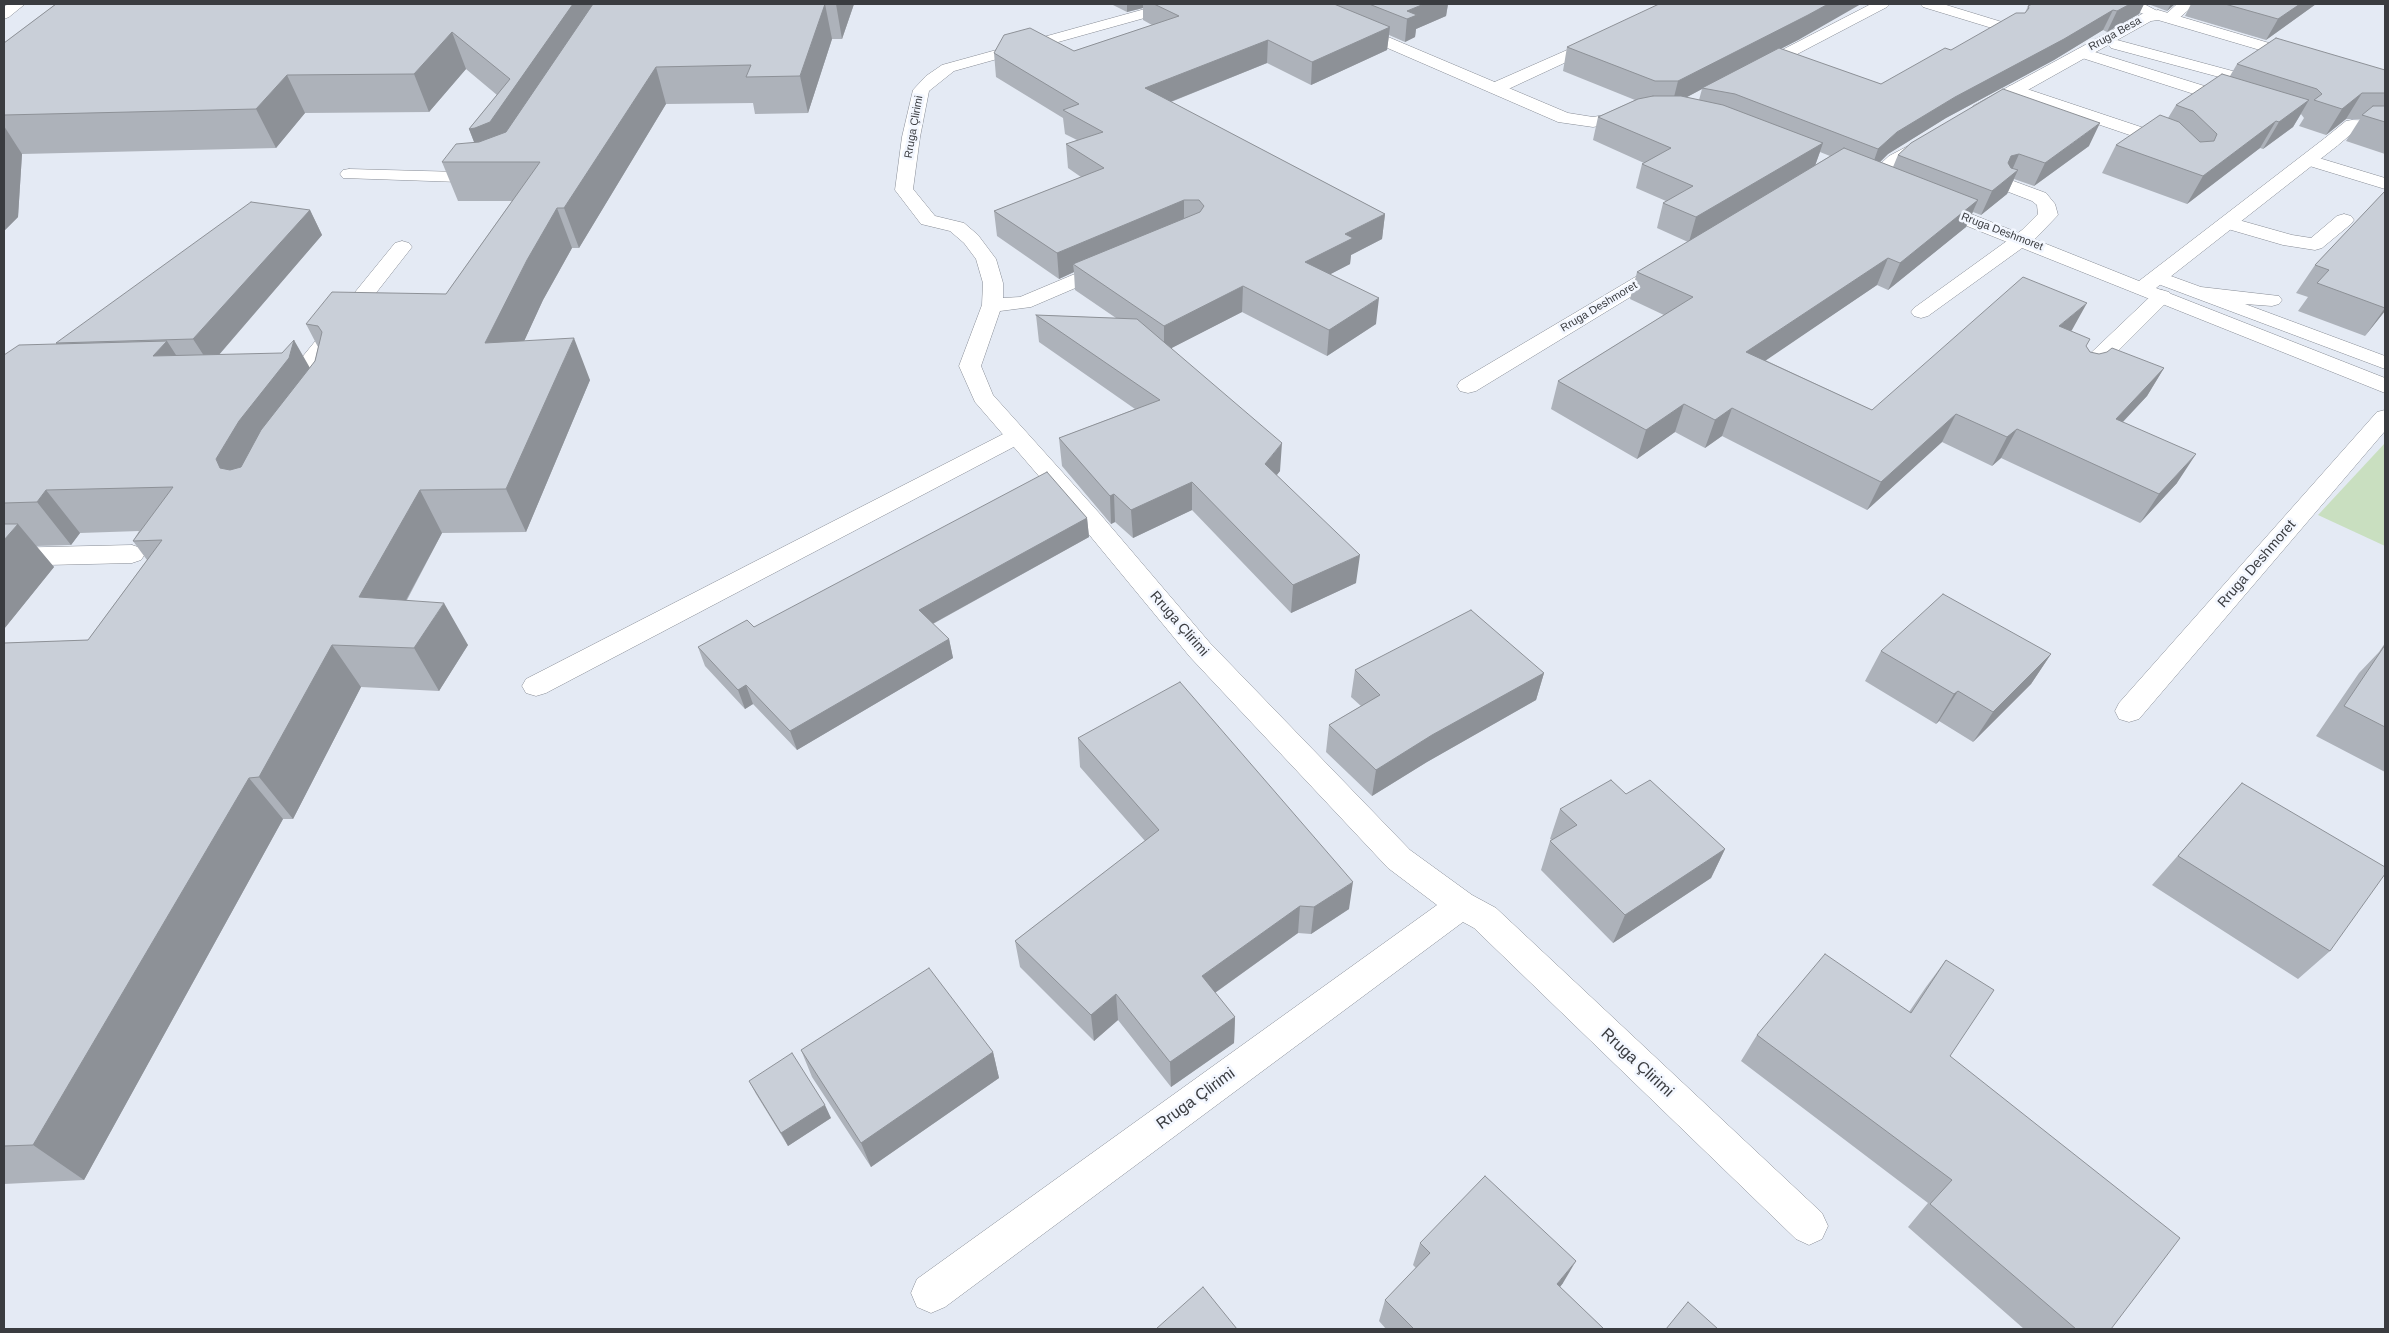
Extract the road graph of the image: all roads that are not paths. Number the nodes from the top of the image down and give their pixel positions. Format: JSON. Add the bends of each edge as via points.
{"nodes":[{"id":1,"x":17,"y":4,"type":"edge"},
{"id":2,"x":1179,"y":4,"type":"edge"},
{"id":3,"x":1298,"y":4,"type":"edge"},
{"id":4,"x":1882,"y":4,"type":"edge"},
{"id":5,"x":1928,"y":4,"type":"edge"},
{"id":6,"x":2132,"y":4,"type":"edge"},
{"id":7,"x":2187,"y":4,"type":"edge"},
{"id":8,"x":4,"y":14,"type":"edge"},
{"id":9,"x":2165,"y":16,"type":"junction"},
{"id":10,"x":2010,"y":29,"type":"edge"},
{"id":11,"x":1612,"y":35,"type":"edge"},
{"id":12,"x":2103,"y":41,"type":"junction"},
{"id":13,"x":2082,"y":53,"type":"junction"},
{"id":14,"x":2312,"y":60,"type":"edge"},
{"id":15,"x":1744,"y":76,"type":"edge"},
{"id":16,"x":2234,"y":76,"type":"edge"},
{"id":17,"x":2032,"y":81,"type":"junction"},
{"id":18,"x":1496,"y":88,"type":"junction"},
{"id":19,"x":2015,"y":90,"type":"junction"},
{"id":20,"x":2250,"y":106,"type":"edge"},
{"id":21,"x":2372,"y":107,"type":"edge"},
{"id":22,"x":1647,"y":112,"type":"edge"},
{"id":23,"x":1961,"y":120,"type":"edge"},
{"id":24,"x":2352,"y":125,"type":"junction"},
{"id":25,"x":2385,"y":126,"type":"edge"},
{"id":26,"x":1945,"y":130,"type":"edge"},
{"id":27,"x":2182,"y":130,"type":"edge"},
{"id":28,"x":2183,"y":153,"type":"edge"},
{"id":29,"x":2309,"y":160,"type":"junction"},
{"id":30,"x":500,"y":172,"type":"edge"},
{"id":31,"x":349,"y":174,"type":"dead end"},
{"id":32,"x":1872,"y":182,"type":"edge"},
{"id":33,"x":2008,"y":184,"type":"edge"},
{"id":34,"x":2385,"y":184,"type":"edge"},
{"id":35,"x":1916,"y":199,"type":"edge"},
{"id":36,"x":2344,"y":220,"type":"dead end"},
{"id":37,"x":2228,"y":223,"type":"junction"},
{"id":38,"x":2021,"y":239,"type":"junction"},
{"id":39,"x":402,"y":247,"type":"dead end"},
{"id":40,"x":1680,"y":258,"type":"edge"},
{"id":41,"x":1121,"y":261,"type":"edge"},
{"id":42,"x":2154,"y":287,"type":"junction"},
{"id":43,"x":2197,"y":294,"type":"junction"},
{"id":44,"x":2272,"y":300,"type":"dead end"},
{"id":45,"x":992,"y":305,"type":"junction"},
{"id":46,"x":1921,"y":312,"type":"dead end"},
{"id":47,"x":2385,"y":363,"type":"edge"},
{"id":48,"x":2083,"y":373,"type":"edge"},
{"id":49,"x":332,"y":375,"type":"edge"},
{"id":50,"x":1468,"y":386,"type":"dead end"},
{"id":51,"x":2385,"y":386,"type":"edge"},
{"id":52,"x":2385,"y":417,"type":"edge"},
{"id":53,"x":1017,"y":436,"type":"junction"},
{"id":54,"x":132,"y":554,"type":"dead end"},
{"id":55,"x":4,"y":557,"type":"edge"},
{"id":56,"x":536,"y":686,"type":"dead end"},
{"id":57,"x":2129,"y":711,"type":"dead end"},
{"id":58,"x":1461,"y":905,"type":"junction"},
{"id":59,"x":1809,"y":1226,"type":"dead end"},
{"id":60,"x":931,"y":1293,"type":"dead end"}],
"edges":[{"from":1,"to":8,"type":"street"},
{"from":2,"to":45,"type":"street","name":"Rruga Çlirimi","via":[[948,68],[921,90],[904,190],[928,220],[957,227],[970,238],[986,259],[993,283]]},
{"from":3,"to":18,"type":"street"},
{"from":4,"to":15,"type":"street"},
{"from":5,"to":10,"type":"street"},
{"from":6,"to":9,"type":"street"},
{"from":7,"to":9,"type":"street"},
{"from":9,"to":12,"type":"street","name":"Rruga Besa","via":[[2147,16]]},
{"from":9,"to":14,"type":"street"},
{"from":11,"to":18,"type":"street"},
{"from":12,"to":13,"type":"street","name":"Rruga Besa"},
{"from":12,"to":16,"type":"street"},
{"from":13,"to":17,"type":"street","name":"Rruga Besa"},
{"from":13,"to":20,"type":"street"},
{"from":17,"to":19,"type":"street","name":"Rruga Besa"},
{"from":17,"to":27,"type":"street","via":[[2177,133]]},
{"from":18,"to":22,"type":"street","via":[[1564,118],[1593,122]]},
{"from":19,"to":23,"type":"street","name":"Rruga Besa"},
{"from":19,"to":28,"type":"street","via":[[2171,143]]},
{"from":21,"to":24,"type":"street"},
{"from":24,"to":25,"type":"street"},
{"from":24,"to":29,"type":"street"},
{"from":26,"to":32,"type":"street","via":[[1895,160]]},
{"from":29,"to":34,"type":"street"},
{"from":29,"to":37,"type":"street"},
{"from":30,"to":31,"type":"street","via":[[460,177]]},
{"from":33,"to":38,"type":"street","via":[[2039,197],[2046,204],[2048,215]]},
{"from":35,"to":38,"type":"street","name":"Rruga Deshmoret"},
{"from":36,"to":37,"type":"street","via":[[2315,244],[2290,241]]},
{"from":37,"to":42,"type":"street"},
{"from":38,"to":42,"type":"street","name":"Rruga Deshmoret"},
{"from":38,"to":46,"type":"street"},
{"from":39,"to":49,"type":"street","via":[[293,371]]},
{"from":40,"to":50,"type":"street","name":"Rruga Deshmoret"},
{"from":41,"to":45,"type":"street","via":[[1024,303]]},
{"from":42,"to":43,"type":"street"},
{"from":42,"to":48,"type":"street"},
{"from":42,"to":51,"type":"street","name":"Rruga Deshmoret"},
{"from":43,"to":44,"type":"street"},
{"from":43,"to":47,"type":"street"},
{"from":45,"to":53,"type":"street","name":"Rruga Çlirimi","via":[[970,366],[983,397]]},
{"from":52,"to":57,"type":"street","name":"Rruga Deshmoret"},
{"from":53,"to":56,"type":"street"},
{"from":53,"to":58,"type":"street","name":"Rruga Çlirimi","via":[[1200,650],[1399,859]]},
{"from":54,"to":55,"type":"street"},
{"from":58,"to":59,"type":"street","name":"Rruga Çlirimi","via":[[1485,918]]},
{"from":58,"to":60,"type":"street","name":"Rruga Çlirimi"}]}
